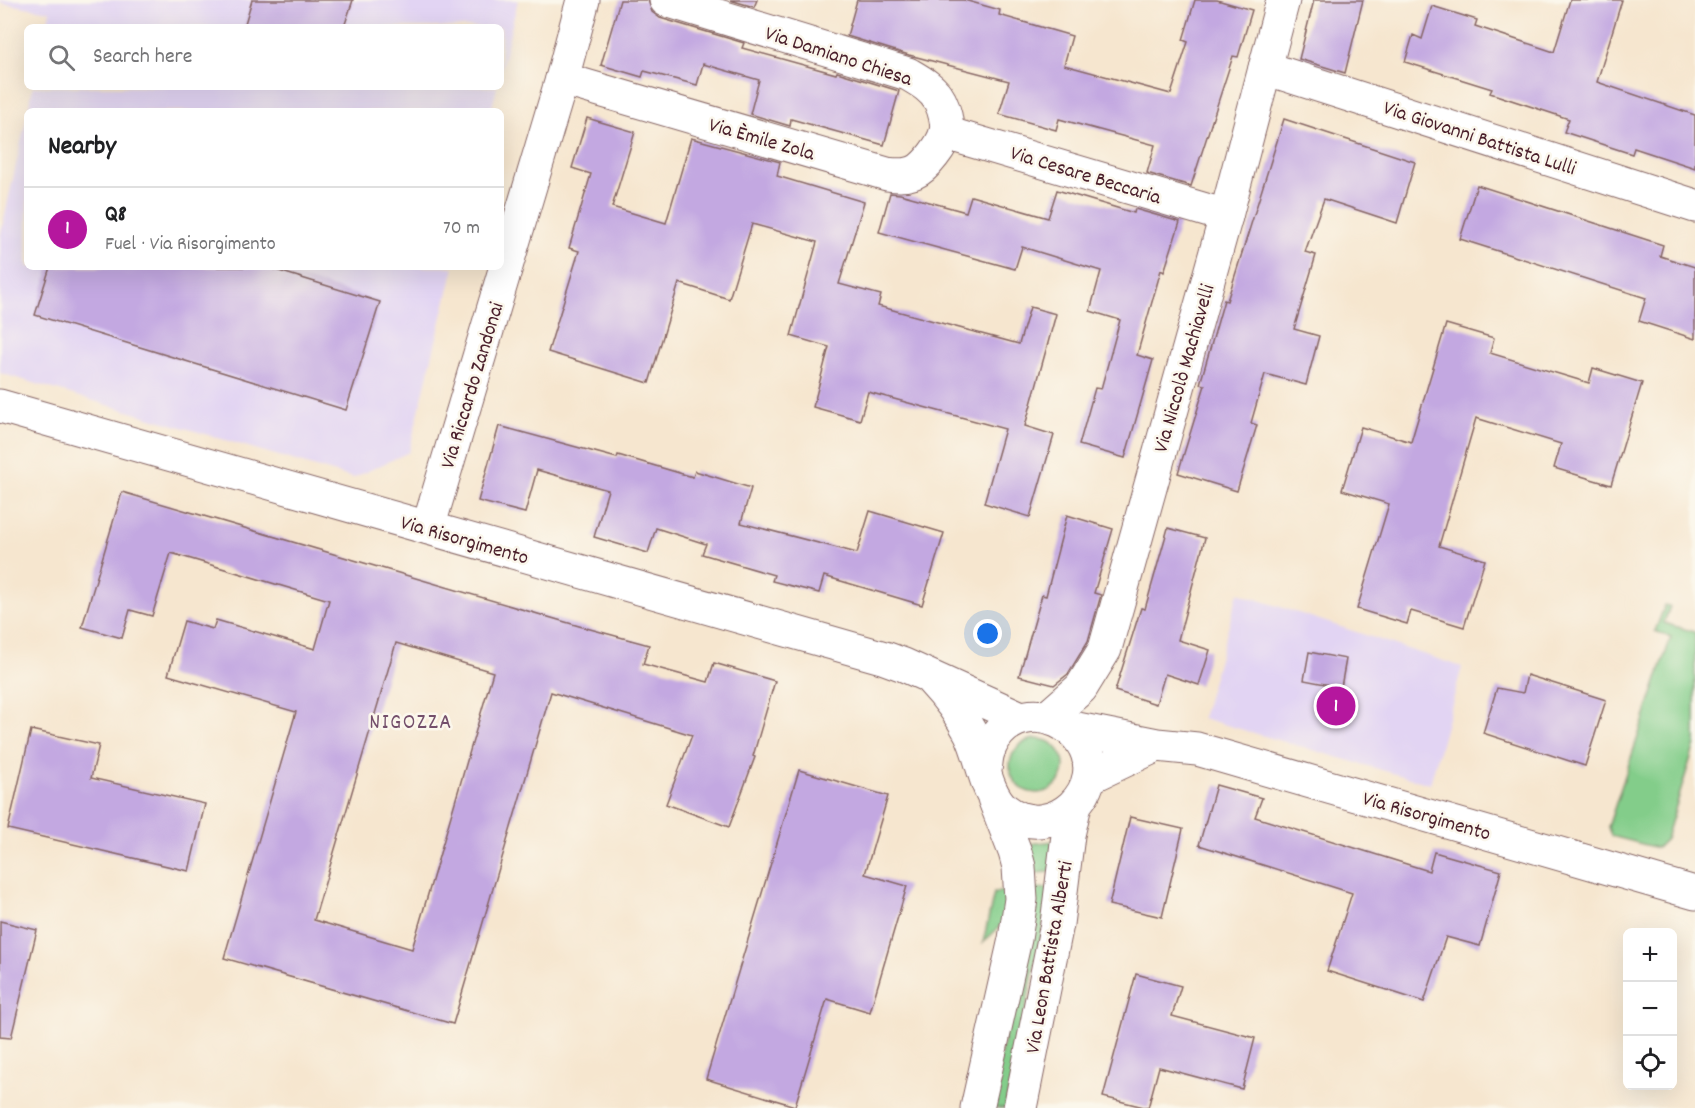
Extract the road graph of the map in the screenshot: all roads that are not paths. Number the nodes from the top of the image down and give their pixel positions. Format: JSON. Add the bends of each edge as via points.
{"nodes":[{"id":1,"x":583,"y":0,"type":"edge"},
{"id":2,"x":666,"y":0,"type":"edge"},
{"id":3,"x":1283,"y":0,"type":"edge"},
{"id":4,"x":1265,"y":68,"type":"junction"},
{"id":5,"x":562,"y":79,"type":"junction"},
{"id":6,"x":946,"y":133,"type":"junction"},
{"id":7,"x":1695,"y":206,"type":"edge"},
{"id":8,"x":1226,"y":216,"type":"junction"},
{"id":9,"x":0,"y":406,"type":"edge"},
{"id":10,"x":428,"y":528,"type":"junction"},
{"id":11,"x":929,"y":677,"type":"junction"},
{"id":12,"x":1047,"y":721,"type":"junction"},
{"id":13,"x":1157,"y":745,"type":"junction"},
{"id":14,"x":1090,"y":777,"type":"junction"},
{"id":15,"x":990,"y":784,"type":"junction"},
{"id":16,"x":1075,"y":806,"type":"junction"},
{"id":17,"x":1695,"y":893,"type":"edge"},
{"id":18,"x":977,"y":1108,"type":"edge"},
{"id":19,"x":1020,"y":1108,"type":"edge"}],
"edges":[{"from":1,"to":5,"type":"street","name":"Via Riccardo Zandonai"},
{"from":2,"to":6,"type":"street","name":"Via Damiano Chiesa","via":[[908,74],[933,91],[940,101]]},
{"from":3,"to":4,"type":"street","name":"Via Niccolò Machiavelli"},
{"from":4,"to":7,"type":"street","name":"Via Giovanni Battista Lulli"},
{"from":4,"to":8,"type":"street","name":"Via Niccolò Machiavelli"},
{"from":5,"to":6,"type":"street","name":"Via Èmile Zola","via":[[901,176],[925,165]]},
{"from":5,"to":10,"type":"street","name":"Via Riccardo Zandonai"},
{"from":6,"to":8,"type":"street","name":"Via Cesare Beccaria"},
{"from":8,"to":12,"type":"street","name":"Via Niccolò Machiavelli","via":[[1105,649],[1081,688]]},
{"from":9,"to":10,"type":"street","name":"Via Risorgimento"},
{"from":10,"to":11,"type":"street","name":"Via Risorgimento","via":[[885,658]]},
{"from":11,"to":12,"type":"street","name":"Via Risorgimento"},
{"from":11,"to":15,"type":"street","name":"Via Risorgimento","via":[[948,697],[971,733]]},
{"from":12,"to":13,"type":"street","name":"Via Risorgimento"},
{"from":12,"to":14,"type":"street","via":[[1087,750]]},
{"from":12,"to":15,"type":"street","via":[[1006,726],[994,738],[987,753]]},
{"from":13,"to":14,"type":"street"},
{"from":13,"to":17,"type":"street","name":"Via Risorgimento","via":[[1197,749]]},
{"from":14,"to":16,"type":"street"},
{"from":15,"to":16,"type":"street","via":[[1005,810],[1033,821],[1063,815]]},
{"from":15,"to":18,"type":"street","name":"Via Leon Battista Alberti","via":[[1015,852],[1020,899],[1015,939]]},
{"from":16,"to":19,"type":"street","name":"Via Leon Battista Alberti","via":[[1060,908]]}]}
